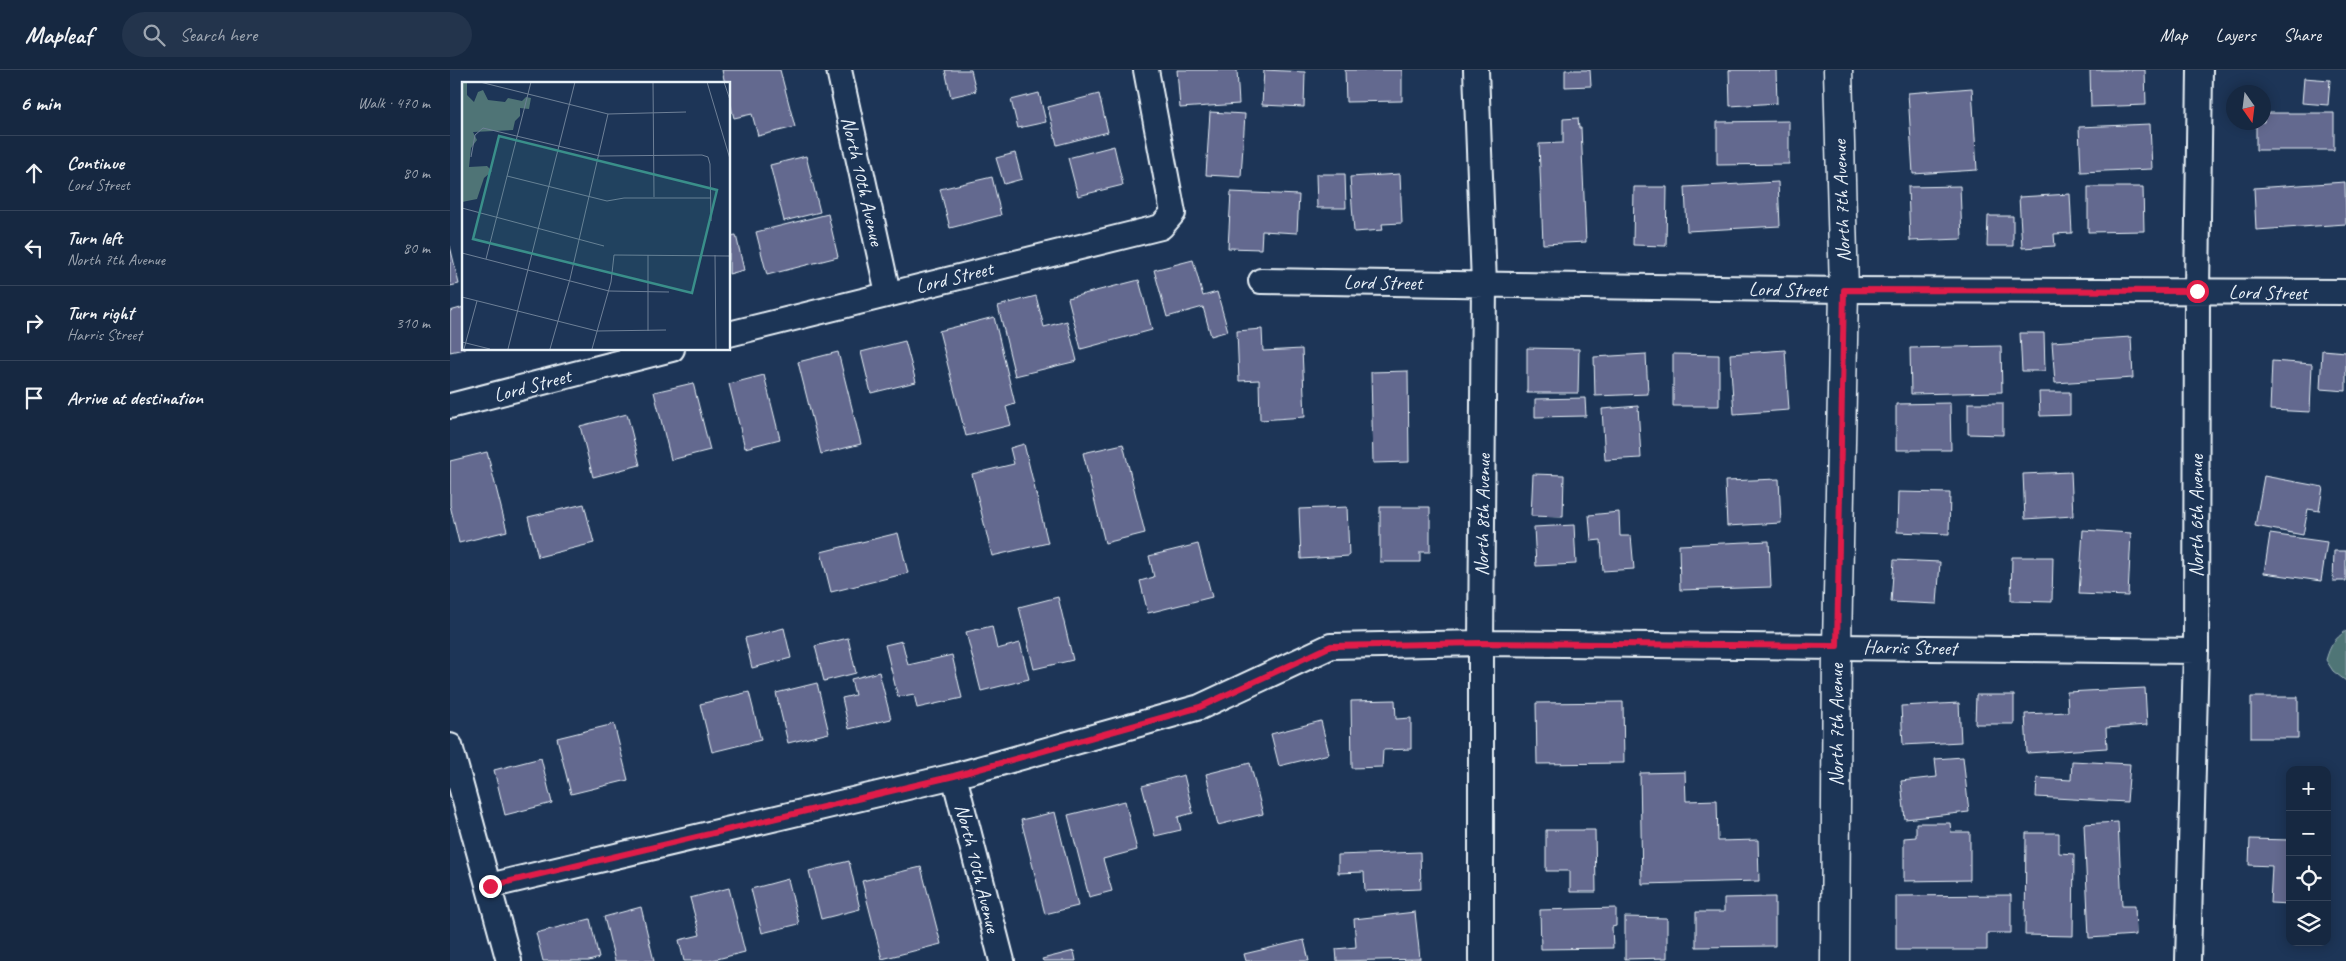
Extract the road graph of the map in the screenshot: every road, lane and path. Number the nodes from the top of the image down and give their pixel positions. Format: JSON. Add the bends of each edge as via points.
{"nodes":[{"id":1,"x":839,"y":70,"type":"edge"},
{"id":2,"x":1146,"y":70,"type":"edge"},
{"id":3,"x":1476,"y":70,"type":"edge"},
{"id":4,"x":1838,"y":70,"type":"edge"},
{"id":5,"x":2200,"y":70,"type":"edge"},
{"id":6,"x":1261,"y":281,"type":"dead end"},
{"id":7,"x":1484,"y":284,"type":"junction"},
{"id":8,"x":1844,"y":290,"type":"junction"},
{"id":9,"x":2197,"y":291,"type":"junction"},
{"id":10,"x":2346,"y":292,"type":"edge"},
{"id":11,"x":888,"y":293,"type":"junction"},
{"id":12,"x":730,"y":334,"type":"edge"},
{"id":13,"x":668,"y":350,"type":"edge"},
{"id":14,"x":450,"y":406,"type":"edge"},
{"id":15,"x":1481,"y":643,"type":"junction"},
{"id":16,"x":1837,"y":646,"type":"junction"},
{"id":17,"x":2196,"y":651,"type":"junction"},
{"id":18,"x":450,"y":746,"type":"edge"},
{"id":19,"x":954,"y":776,"type":"junction"},
{"id":20,"x":490,"y":886,"type":"junction"},
{"id":21,"x":509,"y":961,"type":"edge"},
{"id":22,"x":1002,"y":961,"type":"edge"},
{"id":23,"x":1480,"y":961,"type":"edge"},
{"id":24,"x":1835,"y":961,"type":"edge"},
{"id":25,"x":2188,"y":961,"type":"edge"}],
"edges":[{"from":1,"to":11,"type":"street","name":"North 10th Avenue"},
{"from":2,"to":11,"type":"street","name":"Lord Street","via":[[1173,213],[1161,227]]},
{"from":3,"to":7,"type":"street","name":"North 8th Avenue"},
{"from":4,"to":8,"type":"street","name":"North 7th Avenue"},
{"from":5,"to":9,"type":"street","name":"North 6th Avenue"},
{"from":6,"to":7,"type":"street","name":"Lord Street"},
{"from":7,"to":8,"type":"street","name":"Lord Street"},
{"from":7,"to":15,"type":"street","name":"North 8th Avenue"},
{"from":8,"to":9,"type":"street","name":"Lord Street"},
{"from":8,"to":16,"type":"street","name":"North 7th Avenue"},
{"from":9,"to":10,"type":"street","name":"Lord Street"},
{"from":9,"to":17,"type":"street","name":"North 6th Avenue"},
{"from":11,"to":12,"type":"street","name":"Lord Street"},
{"from":13,"to":14,"type":"street","name":"Lord Street"},
{"from":15,"to":16,"type":"street","name":"Harris Street"},
{"from":15,"to":19,"type":"street","name":"Harris Street","via":[[1331,646],[1200,707]]},
{"from":15,"to":23,"type":"street","name":"North 8th Avenue"},
{"from":16,"to":17,"type":"street","name":"Harris Street"},
{"from":16,"to":24,"type":"street","name":"North 7th Avenue"},
{"from":17,"to":25,"type":"street","name":"North 6th Avenue"},
{"from":18,"to":20,"type":"street"},
{"from":19,"to":20,"type":"street","name":"Harris Street"},
{"from":19,"to":22,"type":"street","name":"North 10th Avenue"},
{"from":20,"to":21,"type":"street"}]}
